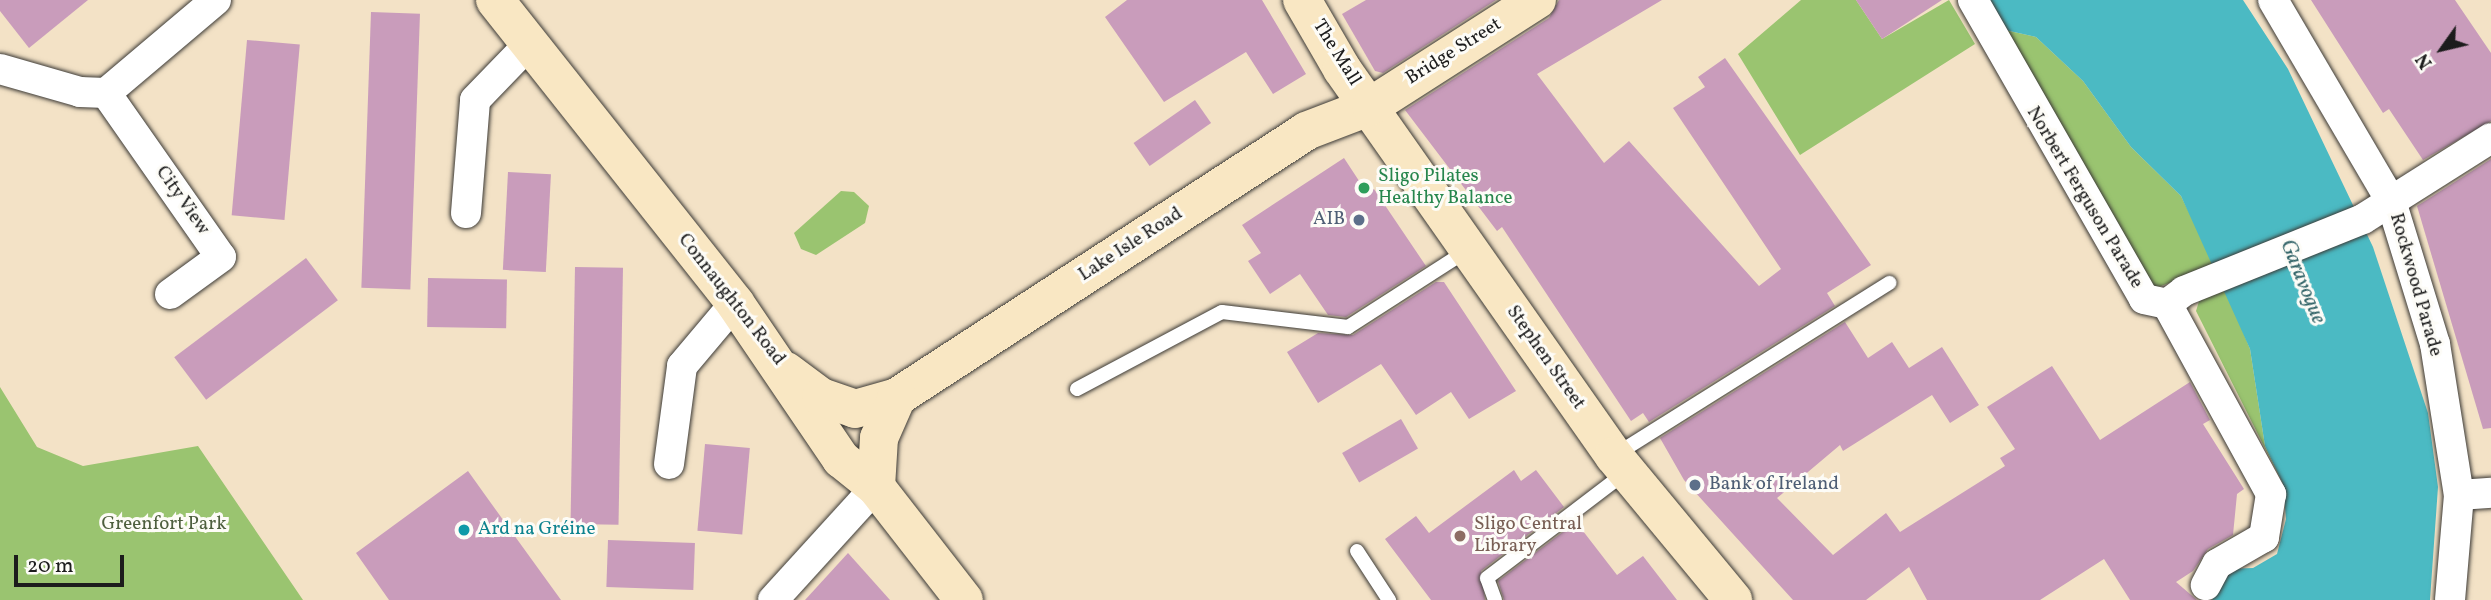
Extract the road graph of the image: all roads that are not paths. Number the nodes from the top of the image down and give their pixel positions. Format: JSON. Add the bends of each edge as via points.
{"nodes":[{"id":1,"x":216,"y":0,"type":"edge"},
{"id":2,"x":495,"y":0,"type":"edge"},
{"id":3,"x":1302,"y":0,"type":"edge"},
{"id":4,"x":1537,"y":0,"type":"edge"},
{"id":5,"x":1973,"y":0,"type":"edge"},
{"id":6,"x":2273,"y":0,"type":"edge"},
{"id":7,"x":529,"y":44,"type":"junction"},
{"id":8,"x":0,"y":69,"type":"edge"},
{"id":9,"x":106,"y":93,"type":"junction"},
{"id":10,"x":1371,"y":106,"type":"junction"},
{"id":11,"x":2491,"y":138,"type":"edge"},
{"id":12,"x":2391,"y":201,"type":"junction"},
{"id":13,"x":466,"y":213,"type":"dead end"},
{"id":14,"x":1469,"y":249,"type":"junction"},
{"id":15,"x":1889,"y":283,"type":"dead end"},
{"id":16,"x":170,"y":294,"type":"dead end"},
{"id":17,"x":2175,"y":297,"type":"junction"},
{"id":18,"x":735,"y":303,"type":"junction"},
{"id":19,"x":786,"y":371,"type":"junction"},
{"id":20,"x":1077,"y":389,"type":"dead end"},
{"id":21,"x":897,"y":397,"type":"junction"},
{"id":22,"x":669,"y":464,"type":"dead end"},
{"id":23,"x":1620,"y":464,"type":"junction"},
{"id":24,"x":876,"y":487,"type":"junction"},
{"id":25,"x":2491,"y":493,"type":"edge"},
{"id":26,"x":2459,"y":495,"type":"junction"},
{"id":27,"x":1357,"y":551,"type":"dead end"},
{"id":28,"x":2206,"y":585,"type":"dead end"},
{"id":29,"x":773,"y":600,"type":"edge"},
{"id":30,"x":964,"y":600,"type":"edge"},
{"id":31,"x":1389,"y":600,"type":"edge"},
{"id":32,"x":1495,"y":600,"type":"edge"},
{"id":33,"x":1733,"y":600,"type":"edge"},
{"id":34,"x":2450,"y":600,"type":"edge"}],
"edges":[{"from":1,"to":9,"type":"street"},
{"from":2,"to":7,"type":"main road","name":"Connaughton Road"},
{"from":3,"to":10,"type":"main road","name":"The Mall"},
{"from":4,"to":10,"type":"main road","name":"Bridge Street"},
{"from":5,"to":17,"type":"street","name":"Norbert Ferguson Parade","via":[[2144,299]]},
{"from":6,"to":12,"type":"street","name":"Rockwood Parade"},
{"from":7,"to":13,"type":"street","via":[[475,100]]},
{"from":7,"to":18,"type":"main road","name":"Connaughton Road"},
{"from":8,"to":9,"type":"street","via":[[80,92]]},
{"from":9,"to":16,"type":"street","name":"City View","via":[[221,257]]},
{"from":10,"to":14,"type":"main road","name":"Stephen Street"},
{"from":10,"to":21,"type":"main road","name":"Lake Isle Road","via":[[1306,131]]},
{"from":11,"to":12,"type":"street"},
{"from":12,"to":17,"type":"street","via":[[2363,219]]},
{"from":12,"to":26,"type":"street","name":"Rockwood Parade","via":[[2435,344]]},
{"from":14,"to":20,"type":"lane","via":[[1348,327],[1223,312]]},
{"from":14,"to":23,"type":"main road","name":"Stephen Street"},
{"from":15,"to":23,"type":"lane"},
{"from":17,"to":28,"type":"street","via":[[2271,494],[2264,537],[2217,564]]},
{"from":18,"to":19,"type":"main road","name":"Connaughton Road"},
{"from":18,"to":22,"type":"street","via":[[682,366]]},
{"from":19,"to":21,"type":"main road","name":"Lake Isle Road","via":[[821,397],[855,409]]},
{"from":19,"to":24,"type":"main road","name":"Connaughton Road","via":[[841,459]]},
{"from":21,"to":24,"type":"main road","via":[[879,438]]},
{"from":23,"to":32,"type":"lane","via":[[1487,578]]},
{"from":23,"to":33,"type":"main road","name":"Stephen Street"},
{"from":24,"to":29,"type":"street"},
{"from":24,"to":30,"type":"main road","name":"Connaughton Road"},
{"from":25,"to":26,"type":"street"},
{"from":26,"to":34,"type":"street","name":"Rockwood Parade"},
{"from":27,"to":31,"type":"lane"}]}
